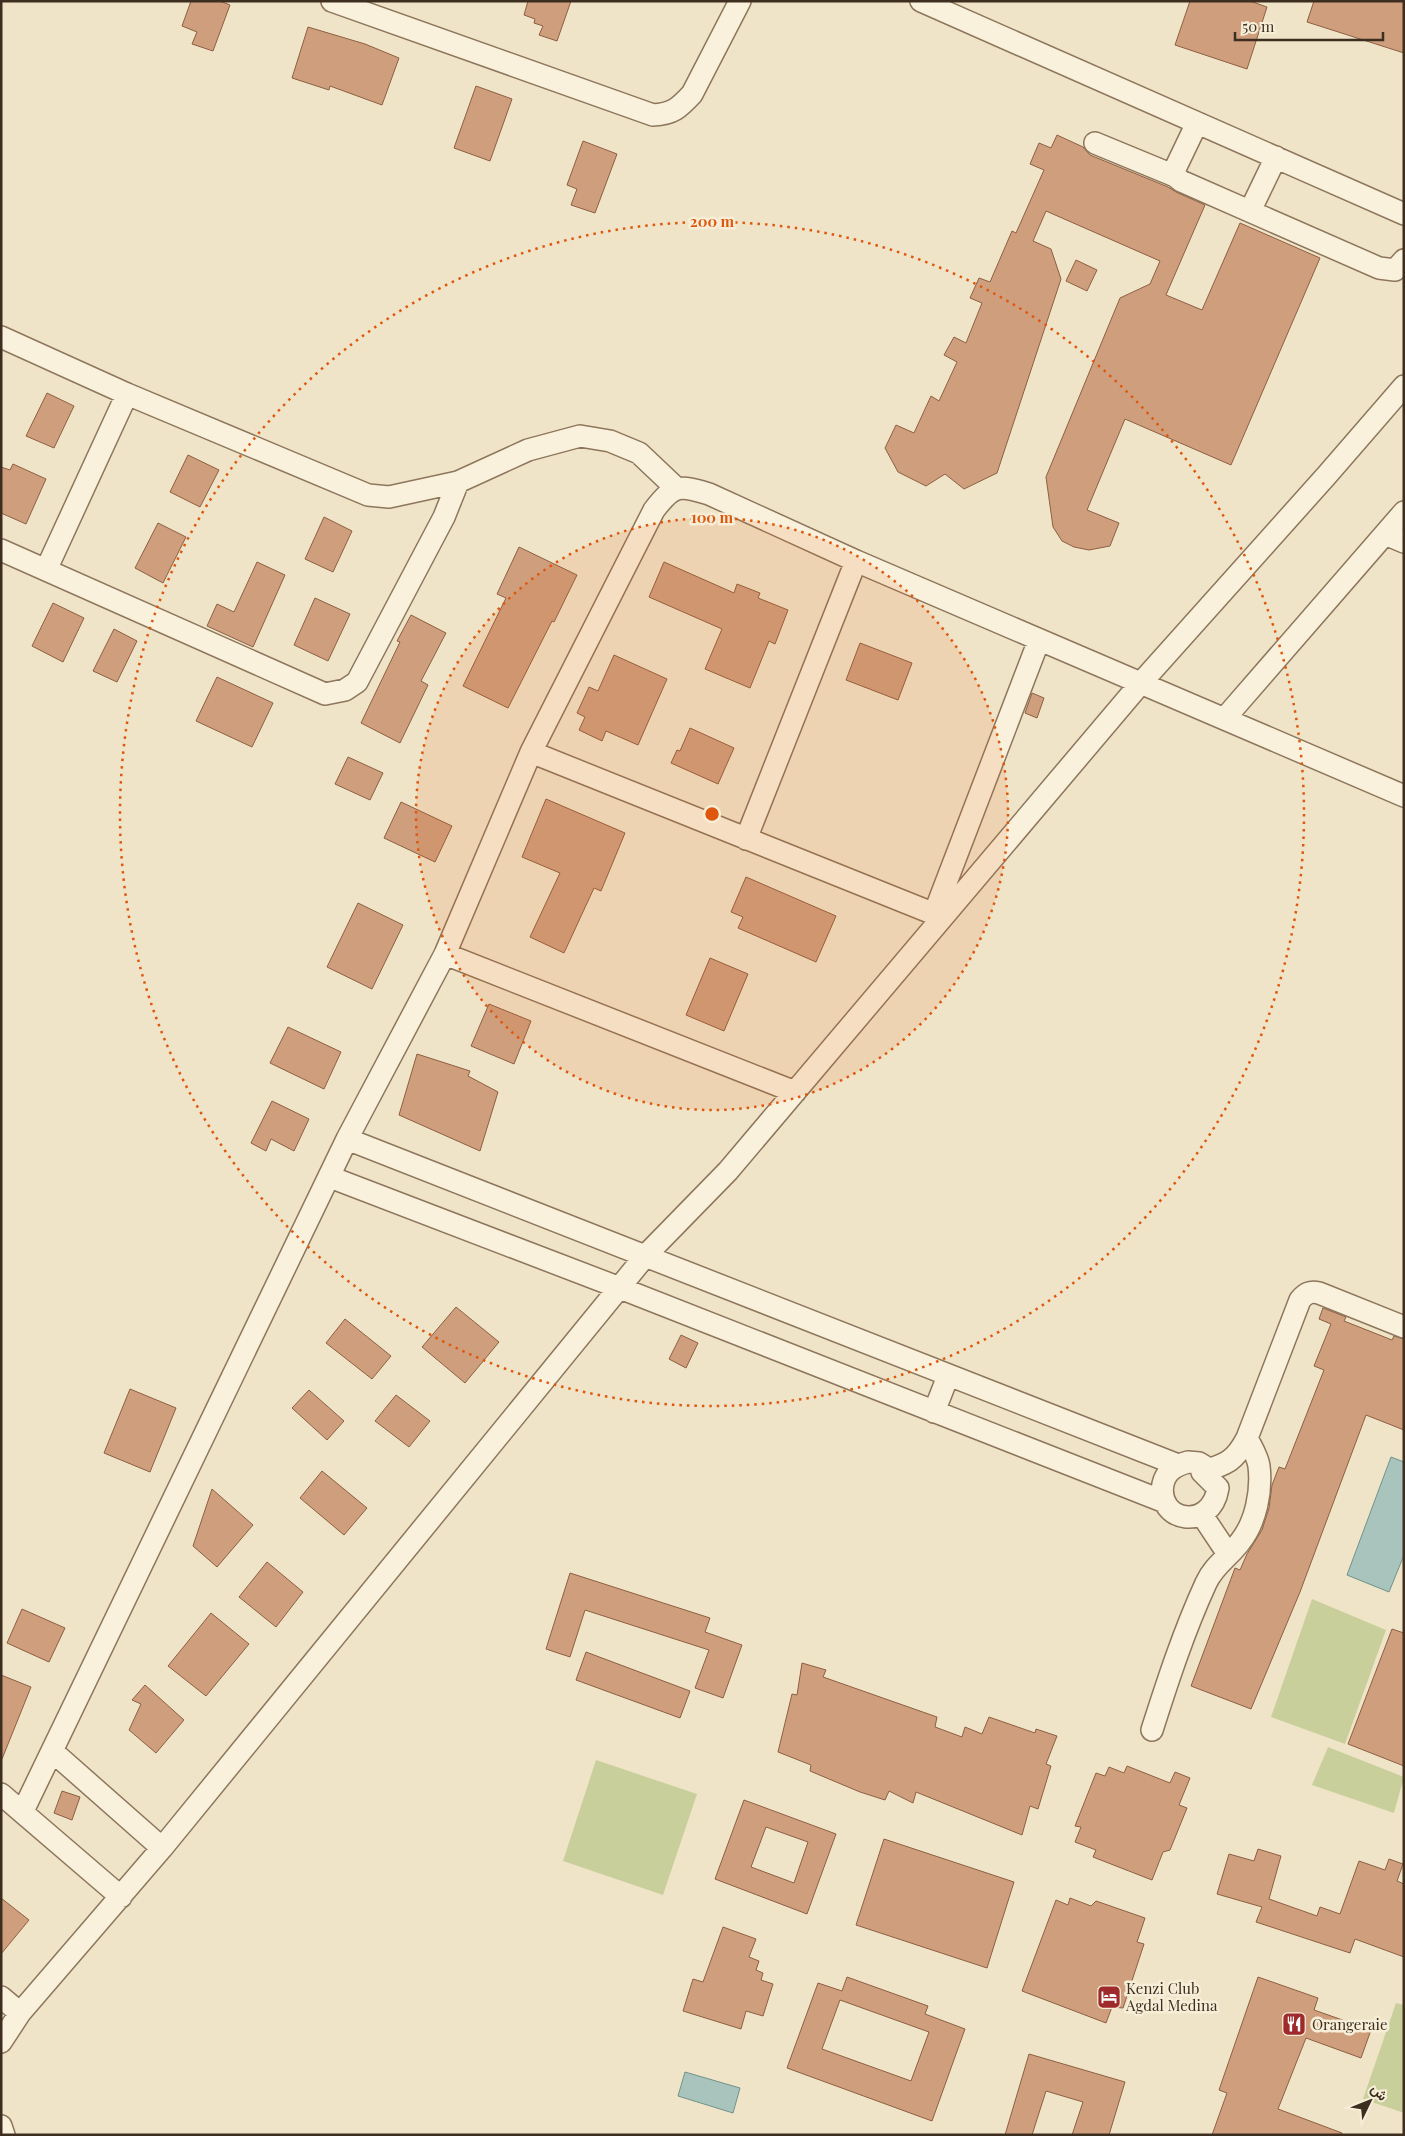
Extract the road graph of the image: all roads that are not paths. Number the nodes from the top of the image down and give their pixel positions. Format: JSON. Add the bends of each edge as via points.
{"nodes":[{"id":1,"x":332,"y":1,"type":"edge"},
{"id":2,"x":740,"y":1,"type":"edge"},
{"id":3,"x":921,"y":1,"type":"edge"},
{"id":4,"x":1197,"y":123,"type":"junction"},
{"id":5,"x":1095,"y":143,"type":"dead end"},
{"id":6,"x":1276,"y":157,"type":"junction"},
{"id":7,"x":1175,"y":176,"type":"junction"},
{"id":8,"x":1250,"y":211,"type":"junction"},
{"id":9,"x":1404,"y":214,"type":"edge"},
{"id":10,"x":1404,"y":260,"type":"edge"},
{"id":11,"x":1,"y":337,"type":"edge"},
{"id":12,"x":1404,"y":386,"type":"edge"},
{"id":13,"x":127,"y":394,"type":"junction"},
{"id":14,"x":458,"y":482,"type":"junction"},
{"id":15,"x":676,"y":488,"type":"junction"},
{"id":16,"x":1404,"y":512,"type":"edge"},
{"id":17,"x":1394,"y":538,"type":"edge"},
{"id":18,"x":1,"y":550,"type":"edge"},
{"id":19,"x":856,"y":561,"type":"junction"},
{"id":20,"x":46,"y":570,"type":"junction"},
{"id":21,"x":1039,"y":640,"type":"junction"},
{"id":22,"x":1140,"y":684,"type":"junction"},
{"id":23,"x":1225,"y":718,"type":"junction"},
{"id":24,"x":531,"y":752,"type":"junction"},
{"id":25,"x":1404,"y":796,"type":"edge"},
{"id":26,"x":746,"y":840,"type":"junction"},
{"id":27,"x":938,"y":915,"type":"junction"},
{"id":28,"x":445,"y":954,"type":"junction"},
{"id":29,"x":794,"y":1092,"type":"junction"},
{"id":30,"x":347,"y":1138,"type":"junction"},
{"id":31,"x":330,"y":1177,"type":"junction"},
{"id":32,"x":646,"y":1255,"type":"junction"},
{"id":33,"x":620,"y":1288,"type":"junction"},
{"id":34,"x":1404,"y":1327,"type":"edge"},
{"id":35,"x":948,"y":1376,"type":"junction"},
{"id":36,"x":934,"y":1412,"type":"junction"},
{"id":37,"x":1248,"y":1438,"type":"junction"},
{"id":38,"x":1178,"y":1465,"type":"junction"},
{"id":39,"x":1202,"y":1472,"type":"junction"},
{"id":40,"x":1165,"y":1502,"type":"junction"},
{"id":41,"x":1202,"y":1515,"type":"junction"},
{"id":42,"x":1228,"y":1554,"type":"junction"},
{"id":43,"x":1152,"y":1730,"type":"dead end"},
{"id":44,"x":52,"y":1751,"type":"junction"},
{"id":45,"x":1,"y":1794,"type":"edge"},
{"id":46,"x":23,"y":1811,"type":"junction"},
{"id":47,"x":162,"y":1848,"type":"junction"},
{"id":48,"x":121,"y":1897,"type":"junction"},
{"id":49,"x":1,"y":1997,"type":"edge"},
{"id":50,"x":20,"y":2013,"type":"junction"},
{"id":51,"x":1,"y":2042,"type":"edge"},
{"id":52,"x":1,"y":2126,"type":"edge"},
{"id":53,"x":4,"y":2135,"type":"edge"}],
"edges":[{"from":1,"to":2,"type":"street","via":[[653,115],[667,114],[692,94]]},
{"from":3,"to":4,"type":"street"},
{"from":4,"to":6,"type":"street"},
{"from":4,"to":7,"type":"street","via":[[1174,171]]},
{"from":5,"to":7,"type":"street"},
{"from":6,"to":8,"type":"street"},
{"from":6,"to":9,"type":"street"},
{"from":7,"to":8,"type":"street"},
{"from":8,"to":10,"type":"street","via":[[1379,268],[1395,270]]},
{"from":11,"to":13,"type":"street"},
{"from":12,"to":22,"type":"street"},
{"from":13,"to":14,"type":"street","via":[[368,495],[389,497]]},
{"from":13,"to":20,"type":"street"},
{"from":14,"to":15,"type":"street","via":[[528,450],[580,436],[610,441],[639,453]]},
{"from":14,"to":20,"type":"street","via":[[444,517],[357,682],[345,690],[325,694]]},
{"from":15,"to":19,"type":"street","via":[[709,494]]},
{"from":15,"to":24,"type":"street","via":[[654,510]]},
{"from":16,"to":17,"type":"street"},
{"from":17,"to":23,"type":"street"},
{"from":18,"to":20,"type":"street"},
{"from":19,"to":21,"type":"street"},
{"from":19,"to":26,"type":"street"},
{"from":21,"to":22,"type":"street"},
{"from":21,"to":27,"type":"street"},
{"from":22,"to":23,"type":"street"},
{"from":22,"to":27,"type":"street"},
{"from":23,"to":25,"type":"street"},
{"from":24,"to":26,"type":"street"},
{"from":24,"to":28,"type":"street"},
{"from":26,"to":27,"type":"street"},
{"from":27,"to":29,"type":"street"},
{"from":28,"to":29,"type":"street"},
{"from":28,"to":30,"type":"street"},
{"from":29,"to":32,"type":"street","via":[[728,1171]]},
{"from":30,"to":31,"type":"street"},
{"from":30,"to":32,"type":"street"},
{"from":31,"to":33,"type":"street"},
{"from":31,"to":44,"type":"street"},
{"from":32,"to":33,"type":"street"},
{"from":32,"to":35,"type":"street"},
{"from":33,"to":36,"type":"street"},
{"from":33,"to":47,"type":"street"},
{"from":34,"to":37,"type":"street","via":[[1319,1293],[1311,1291],[1305,1294]]},
{"from":35,"to":36,"type":"street"},
{"from":35,"to":38,"type":"street"},
{"from":36,"to":40,"type":"street"},
{"from":37,"to":39,"type":"street","via":[[1232,1461]]},
{"from":37,"to":42,"type":"street","via":[[1259,1464],[1259,1491],[1248,1530]]},
{"from":38,"to":39,"type":"street","via":[[1188,1462],[1209,1469]]},
{"from":38,"to":40,"type":"street","via":[[1164,1480]]},
{"from":39,"to":41,"type":"street","via":[[1218,1488],[1214,1504]]},
{"from":40,"to":41,"type":"street","via":[[1171,1511],[1181,1516],[1192,1518]]},
{"from":41,"to":42,"type":"street"},
{"from":42,"to":43,"type":"street","via":[[1212,1570],[1181,1638]]},
{"from":44,"to":46,"type":"street"},
{"from":44,"to":47,"type":"street"},
{"from":45,"to":46,"type":"street"},
{"from":46,"to":48,"type":"street"},
{"from":47,"to":48,"type":"street"},
{"from":48,"to":50,"type":"street"},
{"from":49,"to":50,"type":"street"},
{"from":50,"to":51,"type":"street"},
{"from":52,"to":53,"type":"street"}]}
